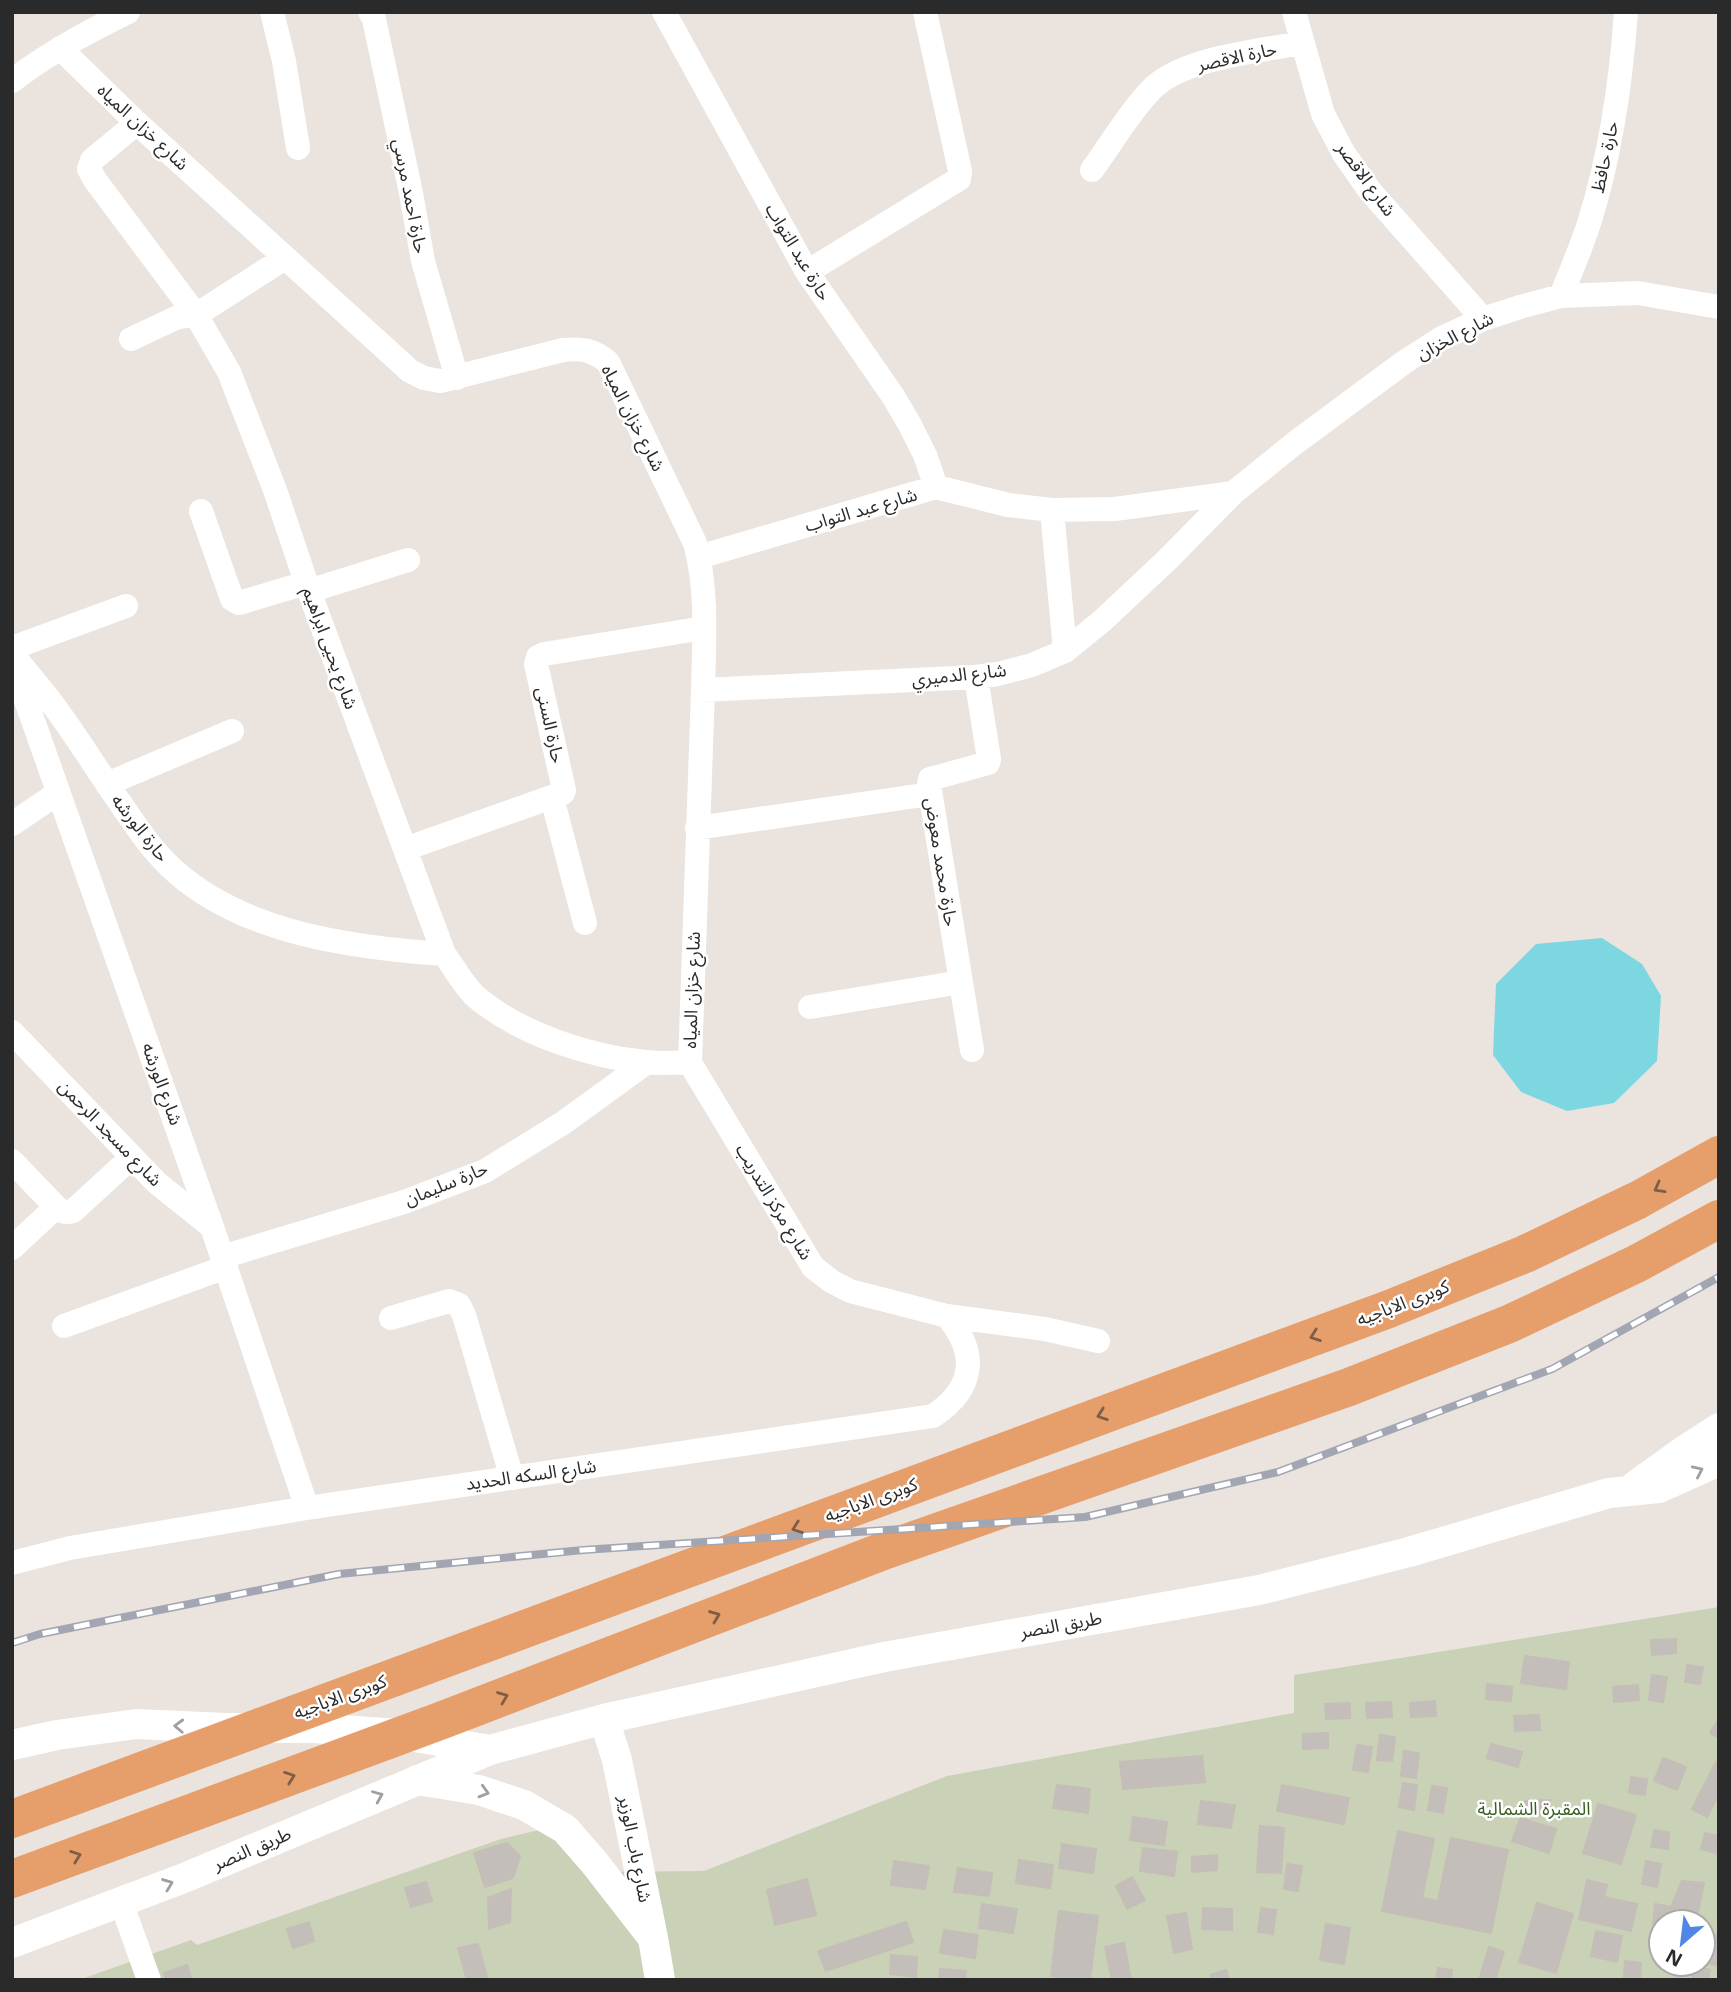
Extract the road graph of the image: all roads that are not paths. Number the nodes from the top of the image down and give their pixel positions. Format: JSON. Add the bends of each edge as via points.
{"nodes":[{"id":1,"x":128,"y":12,"type":"edge"},
{"id":2,"x":272,"y":12,"type":"edge"},
{"id":3,"x":370,"y":12,"type":"edge"},
{"id":4,"x":664,"y":12,"type":"edge"},
{"id":5,"x":925,"y":12,"type":"edge"},
{"id":6,"x":1294,"y":12,"type":"edge"},
{"id":7,"x":1626,"y":12,"type":"edge"},
{"id":8,"x":1303,"y":43,"type":"junction"},
{"id":9,"x":60,"y":48,"type":"junction"},
{"id":10,"x":12,"y":81,"type":"edge"},
{"id":11,"x":137,"y":123,"type":"junction"},
{"id":12,"x":298,"y":148,"type":"dead end"},
{"id":13,"x":1092,"y":170,"type":"dead end"},
{"id":14,"x":285,"y":258,"type":"junction"},
{"id":15,"x":807,"y":272,"type":"junction"},
{"id":16,"x":1561,"y":296,"type":"junction"},
{"id":17,"x":1719,"y":307,"type":"edge"},
{"id":18,"x":196,"y":315,"type":"junction"},
{"id":19,"x":1483,"y":319,"type":"junction"},
{"id":20,"x":131,"y":339,"type":"dead end"},
{"id":21,"x":457,"y":378,"type":"junction"},
{"id":22,"x":936,"y":488,"type":"junction"},
{"id":23,"x":1233,"y":493,"type":"junction"},
{"id":24,"x":1052,"y":510,"type":"junction"},
{"id":25,"x":201,"y":511,"type":"dead end"},
{"id":26,"x":699,"y":557,"type":"junction"},
{"id":27,"x":408,"y":560,"type":"dead end"},
{"id":28,"x":307,"y":587,"type":"junction"},
{"id":29,"x":126,"y":606,"type":"dead end"},
{"id":30,"x":704,"y":628,"type":"junction"},
{"id":31,"x":12,"y":651,"type":"edge"},
{"id":32,"x":1065,"y":651,"type":"junction"},
{"id":33,"x":14,"y":673,"type":"edge"},
{"id":34,"x":976,"y":677,"type":"junction"},
{"id":35,"x":703,"y":690,"type":"junction"},
{"id":36,"x":232,"y":731,"type":"dead end"},
{"id":37,"x":107,"y":784,"type":"junction"},
{"id":38,"x":58,"y":793,"type":"junction"},
{"id":39,"x":930,"y":794,"type":"junction"},
{"id":40,"x":552,"y":798,"type":"junction"},
{"id":41,"x":12,"y":824,"type":"edge"},
{"id":42,"x":697,"y":828,"type":"junction"},
{"id":43,"x":405,"y":849,"type":"junction"},
{"id":44,"x":585,"y":923,"type":"dead end"},
{"id":45,"x":444,"y":954,"type":"junction"},
{"id":46,"x":961,"y":982,"type":"junction"},
{"id":47,"x":810,"y":1007,"type":"dead end"},
{"id":48,"x":12,"y":1032,"type":"edge"},
{"id":49,"x":972,"y":1050,"type":"dead end"},
{"id":50,"x":647,"y":1062,"type":"junction"},
{"id":51,"x":690,"y":1063,"type":"junction"},
{"id":52,"x":1719,"y":1155,"type":"edge"},
{"id":53,"x":132,"y":1157,"type":"junction"},
{"id":54,"x":12,"y":1161,"type":"edge"},
{"id":55,"x":56,"y":1207,"type":"junction"},
{"id":56,"x":1719,"y":1219,"type":"edge"},
{"id":57,"x":212,"y":1227,"type":"junction"},
{"id":58,"x":12,"y":1248,"type":"edge"},
{"id":59,"x":224,"y":1262,"type":"junction"},
{"id":60,"x":947,"y":1316,"type":"junction"},
{"id":61,"x":391,"y":1318,"type":"dead end"},
{"id":62,"x":64,"y":1326,"type":"dead end"},
{"id":63,"x":1098,"y":1341,"type":"dead end"},
{"id":64,"x":1719,"y":1429,"type":"edge"},
{"id":65,"x":1719,"y":1461,"type":"edge"},
{"id":66,"x":512,"y":1478,"type":"junction"},
{"id":67,"x":1629,"y":1490,"type":"junction"},
{"id":68,"x":307,"y":1508,"type":"junction"},
{"id":69,"x":12,"y":1563,"type":"edge"},
{"id":70,"x":604,"y":1719,"type":"junction"},
{"id":71,"x":12,"y":1745,"type":"edge"},
{"id":72,"x":490,"y":1750,"type":"junction"},
{"id":73,"x":417,"y":1780,"type":"junction"},
{"id":74,"x":12,"y":1819,"type":"edge"},
{"id":75,"x":12,"y":1879,"type":"edge"},
{"id":76,"x":121,"y":1902,"type":"junction"},
{"id":77,"x":653,"y":1938,"type":"junction"},
{"id":78,"x":12,"y":1943,"type":"edge"},
{"id":79,"x":149,"y":1980,"type":"edge"},
{"id":80,"x":660,"y":1980,"type":"edge"}],
"edges":[{"from":1,"to":9,"type":"street"},
{"from":2,"to":12,"type":"street","via":[[285,61]]},
{"from":3,"to":21,"type":"street","name":"حارة احمد مرسي","via":[[423,261]]},
{"from":4,"to":15,"type":"street","name":"حارة عبد التواب"},
{"from":5,"to":15,"type":"street","via":[[959,179]]},
{"from":6,"to":8,"type":"street","name":"شارع الاقصر"},
{"from":7,"to":16,"type":"street","name":"حارة حافظ","via":[[1610,141],[1590,221]]},
{"from":8,"to":13,"type":"street","name":"حارة الاقصر","via":[[1203,62],[1175,72],[1151,89]]},
{"from":8,"to":19,"type":"street","name":"شارع الاقصر","via":[[1323,114],[1344,154],[1370,191]]},
{"from":9,"to":10,"type":"street"},
{"from":9,"to":11,"type":"street","name":"شارع خزان المياه"},
{"from":11,"to":14,"type":"street","name":"شارع خزان المياه"},
{"from":11,"to":18,"type":"street","name":"شارع يحيى ابراهيم","via":[[92,160],[89,169]]},
{"from":14,"to":18,"type":"street"},
{"from":14,"to":21,"type":"street","name":"شارع خزان المياه","via":[[410,371],[440,381]]},
{"from":15,"to":22,"type":"street","name":"حارة عبد التواب","via":[[893,396],[925,455]]},
{"from":16,"to":17,"type":"street","name":"شارع الخزان","via":[[1638,293]]},
{"from":16,"to":19,"type":"street","name":"شارع الخزان"},
{"from":18,"to":20,"type":"street","via":[[178,317]]},
{"from":18,"to":28,"type":"street","name":"شارع يحيى ابراهيم","via":[[229,372]]},
{"from":19,"to":23,"type":"street","name":"شارع الخزان","via":[[1404,363]]},
{"from":21,"to":26,"type":"street","name":"شارع خزان المياه","via":[[563,350],[595,352],[608,362],[616,377]]},
{"from":22,"to":24,"type":"street","name":"شارع عبد التواب"},
{"from":22,"to":26,"type":"street","name":"شارع عبد التواب"},
{"from":23,"to":24,"type":"street","name":"شارع عبد التواب","via":[[1115,509]]},
{"from":23,"to":32,"type":"street","name":"شارع الدميري","via":[[1130,595]]},
{"from":24,"to":32,"type":"street"},
{"from":25,"to":28,"type":"street","via":[[232,599],[239,603]]},
{"from":26,"to":30,"type":"street","name":"شارع خزان المياه"},
{"from":27,"to":28,"type":"street"},
{"from":28,"to":43,"type":"street","name":"شارع يحيى ابراهيم"},
{"from":29,"to":31,"type":"street"},
{"from":30,"to":35,"type":"street","name":"شارع خزان المياه"},
{"from":30,"to":40,"type":"street","name":"حارة السنى","via":[[538,657],[564,790]]},
{"from":31,"to":37,"type":"street","name":"حارة الورشه"},
{"from":32,"to":34,"type":"street","name":"شارع الدميري","via":[[1032,666]]},
{"from":33,"to":38,"type":"street","name":"شارع الورشه"},
{"from":34,"to":35,"type":"street","name":"شارع الدميري"},
{"from":34,"to":39,"type":"street","name":"حارة محمد معوض","via":[[988,763],[930,779]]},
{"from":35,"to":42,"type":"street","name":"شارع خزان المياه"},
{"from":36,"to":37,"type":"street"},
{"from":37,"to":45,"type":"street","name":"حارة الورشه","via":[[148,842],[177,873],[213,899],[248,916],[324,939]]},
{"from":38,"to":41,"type":"street"},
{"from":38,"to":57,"type":"street","name":"شارع الورشه"},
{"from":39,"to":42,"type":"street"},
{"from":39,"to":46,"type":"street","name":"حارة محمد معوض"},
{"from":40,"to":43,"type":"street"},
{"from":40,"to":44,"type":"street"},
{"from":42,"to":51,"type":"street","name":"شارع خزان المياه"},
{"from":43,"to":45,"type":"street","name":"شارع يحيى ابراهيم"},
{"from":45,"to":50,"type":"street","name":"شارع يحيى ابراهيم","via":[[475,996],[519,1025],[562,1044]]},
{"from":46,"to":47,"type":"street"},
{"from":46,"to":49,"type":"street","name":"حارة محمد معوض"},
{"from":48,"to":53,"type":"street","name":"شارع مسجد الرحمن"},
{"from":50,"to":51,"type":"street","name":"شارع يحيى ابراهيم"},
{"from":50,"to":59,"type":"street","name":"حارة سليمان","via":[[563,1123],[485,1171]]},
{"from":51,"to":60,"type":"street","name":"شارع مركز التدريب","via":[[813,1266],[850,1291]]},
{"from":52,"to":74,"type":"highway","name":"كوبرى الاباجيه","one_way":true,"via":[[1639,1200],[1525,1254],[1389,1309]]},
{"from":53,"to":55,"type":"street","via":[[73,1211]]},
{"from":53,"to":57,"type":"street","name":"شارع مسجد الرحمن"},
{"from":54,"to":55,"type":"street"},
{"from":55,"to":58,"type":"street"},
{"from":75,"to":56,"type":"highway","one_way":true,"via":[[886,1550],[1349,1387],[1509,1324]]},
{"from":57,"to":59,"type":"street","name":"شارع الورشه"},
{"from":59,"to":62,"type":"street","name":"حارة سليمان"},
{"from":59,"to":68,"type":"street","name":"شارع الورشه"},
{"from":60,"to":63,"type":"street","name":"شارع مركز التدريب"},
{"from":60,"to":66,"type":"street","name":"شارع السكه الحديد","via":[[964,1340],[968,1370],[950,1405],[933,1416]]},
{"from":61,"to":66,"type":"street","via":[[449,1301],[459,1305]]},
{"from":64,"to":67,"type":"street","name":"طريق النصر"},
{"from":67,"to":65,"type":"street","name":"طريق النصر","one_way":true,"via":[[1658,1488]]},
{"from":66,"to":68,"type":"street","name":"شارع السكه الحديد"},
{"from":67,"to":70,"type":"street","name":"طريق النصر","via":[[1259,1590],[884,1657]]},
{"from":68,"to":69,"type":"street","name":"شارع السكه الحديد","via":[[70,1548]]},
{"from":70,"to":72,"type":"street","name":"طريق النصر"},
{"from":70,"to":77,"type":"street","name":"شارع باب الوزير","via":[[617,1760]]},
{"from":72,"to":71,"type":"street","name":"طريق النصر","one_way":true,"via":[[398,1734],[136,1724]]},
{"from":72,"to":73,"type":"street","name":"طريق النصر"},
{"from":76,"to":73,"type":"street","name":"طريق النصر","one_way":true},
{"from":73,"to":77,"type":"street","one_way":true,"via":[[479,1790],[524,1805],[565,1829]]},
{"from":76,"to":78,"type":"street","name":"طريق النصر"},
{"from":76,"to":79,"type":"street"},
{"from":77,"to":80,"type":"street","name":"شارع باب الوزير"}]}
